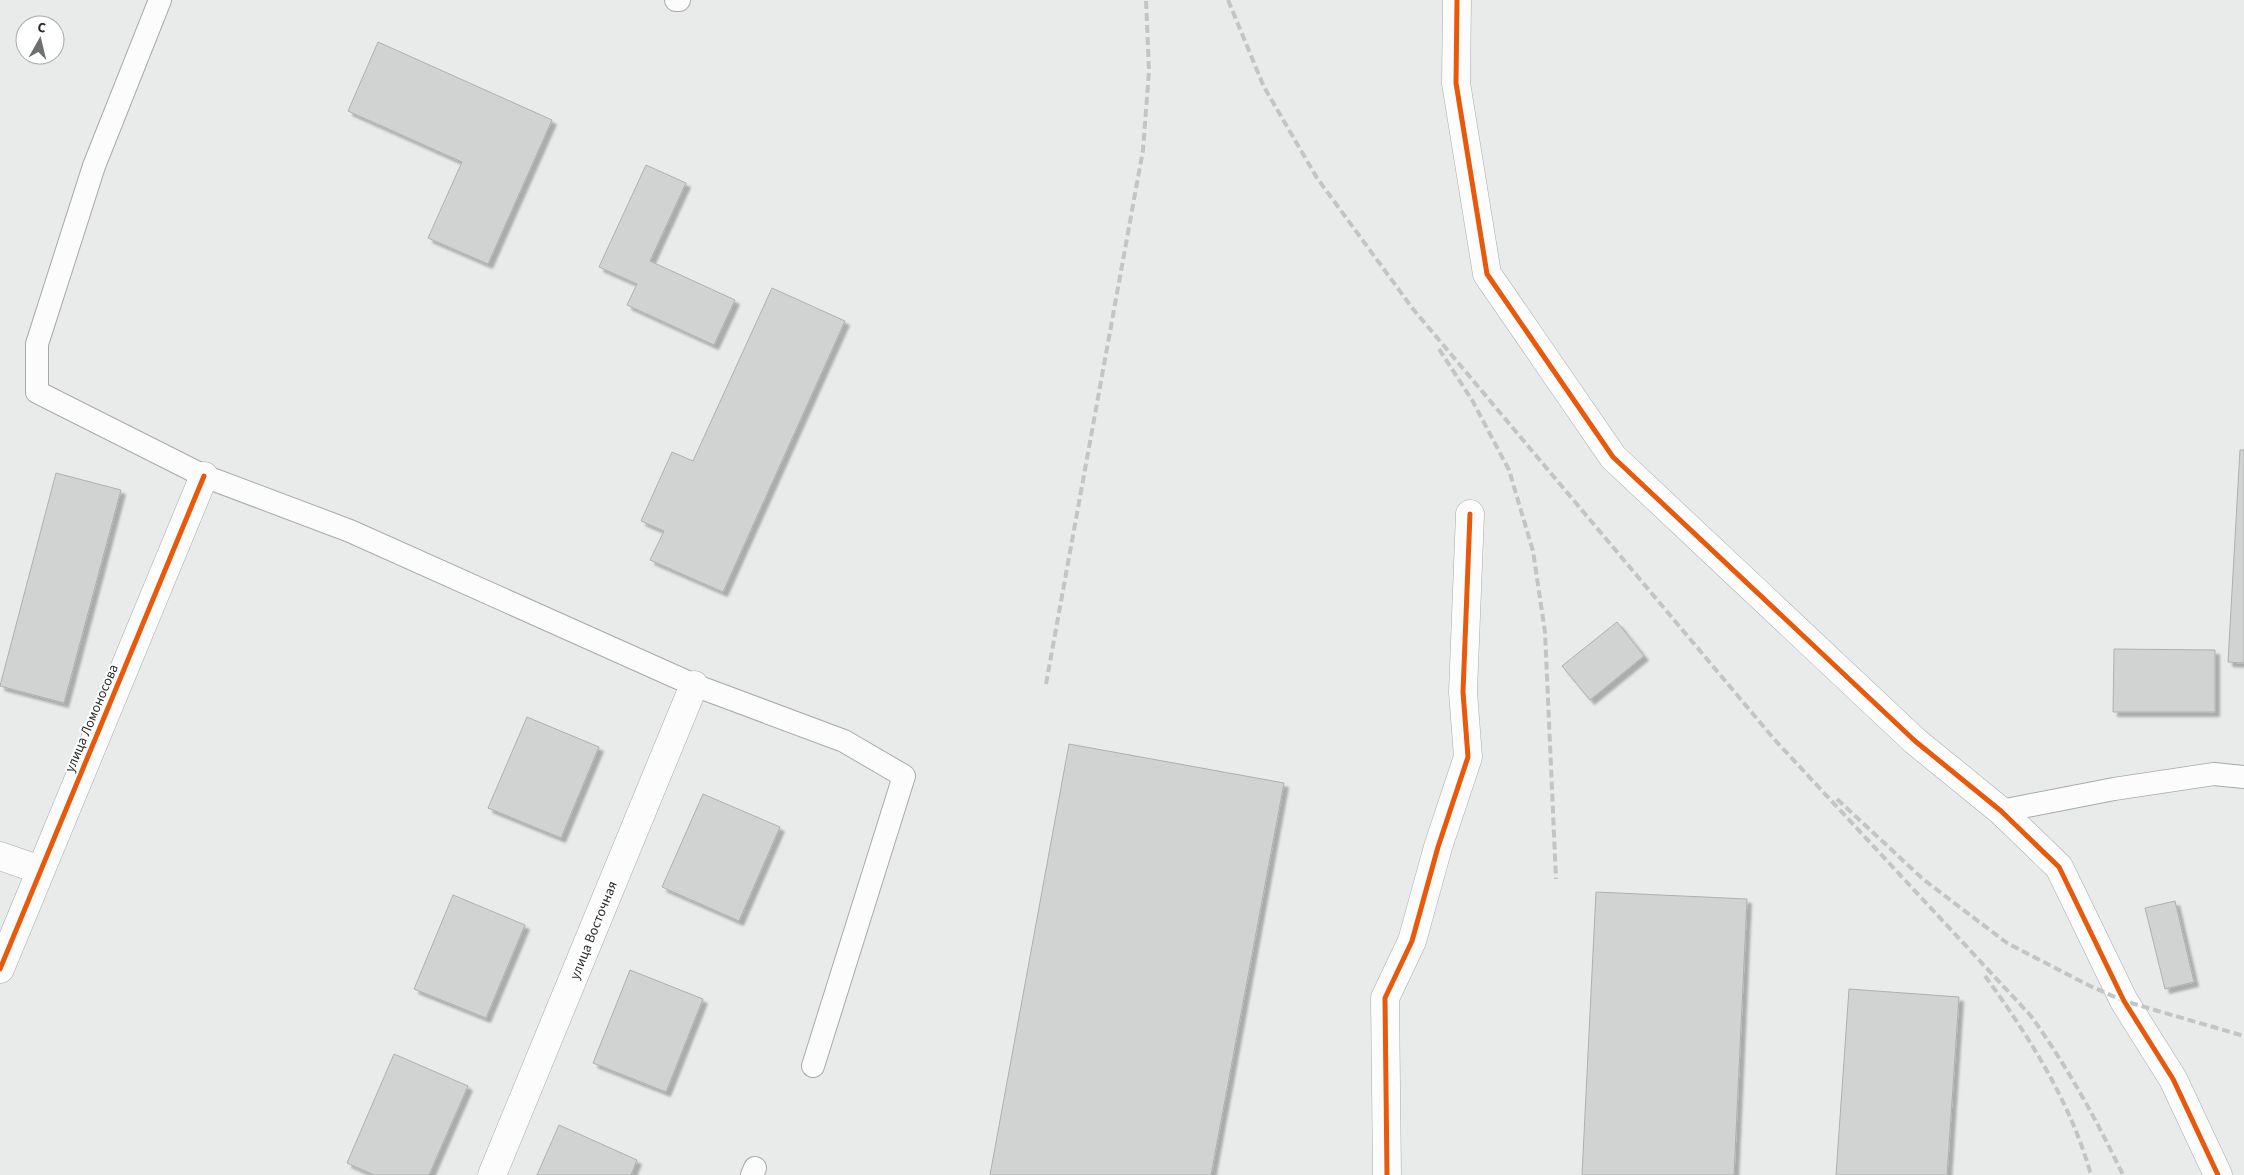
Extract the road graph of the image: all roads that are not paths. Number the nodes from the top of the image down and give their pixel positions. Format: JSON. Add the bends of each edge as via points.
{"nodes":[{"id":1,"x":160,"y":0,"type":"edge"},
{"id":2,"x":1457,"y":0,"type":"edge"},
{"id":3,"x":204,"y":476,"type":"junction"},
{"id":4,"x":1470,"y":514,"type":"dead end"},
{"id":5,"x":694,"y":685,"type":"junction"},
{"id":6,"x":2244,"y":777,"type":"edge"},
{"id":7,"x":2001,"y":811,"type":"junction"},
{"id":8,"x":0,"y":856,"type":"edge"},
{"id":9,"x":40,"y":870,"type":"junction"},
{"id":10,"x":0,"y":969,"type":"edge"},
{"id":11,"x":813,"y":1066,"type":"dead end"},
{"id":12,"x":492,"y":1175,"type":"edge"},
{"id":13,"x":1387,"y":1175,"type":"edge"},
{"id":14,"x":2218,"y":1175,"type":"edge"}],
"edges":[{"from":1,"to":3,"type":"lane","via":[[94,166],[37,344],[37,392]]},
{"from":2,"to":7,"type":"street","via":[[1456,83],[1487,274],[1613,457],[1915,741]]},
{"from":3,"to":5,"type":"lane","via":[[350,531]]},
{"from":3,"to":9,"type":"street","name":"улица Ломоносова"},
{"from":4,"to":13,"type":"street","via":[[1463,692],[1468,756],[1412,941],[1385,998]]},
{"from":5,"to":11,"type":"lane","via":[[844,741],[904,776]]},
{"from":5,"to":12,"type":"street","name":"улица Восточная"},
{"from":6,"to":7,"type":"lane","via":[[2214,774]]},
{"from":7,"to":14,"type":"street","via":[[2059,867],[2124,1000],[2173,1079]]},
{"from":8,"to":9,"type":"street"},
{"from":9,"to":10,"type":"street","name":"улица Ломоносова"}]}
